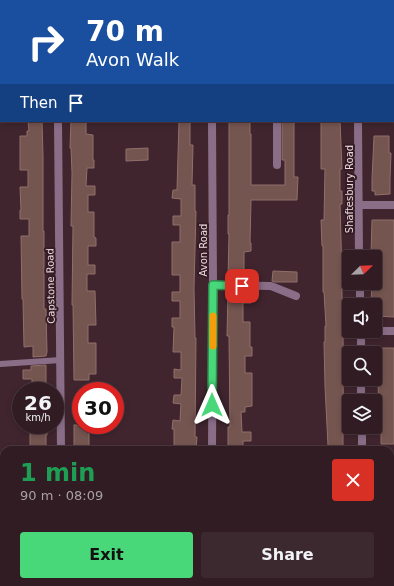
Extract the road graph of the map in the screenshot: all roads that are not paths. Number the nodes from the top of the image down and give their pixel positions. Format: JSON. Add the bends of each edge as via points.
{"nodes":[{"id":1,"x":58,"y":122,"type":"edge"},
{"id":2,"x":212,"y":122,"type":"edge"},
{"id":3,"x":277,"y":122,"type":"edge"},
{"id":4,"x":358,"y":122,"type":"edge"},
{"id":5,"x":277,"y":165,"type":"dead end"},
{"id":6,"x":358,"y":205,"type":"junction"},
{"id":7,"x":394,"y":205,"type":"edge"},
{"id":8,"x":359,"y":250,"type":"edge"},
{"id":9,"x":213,"y":285,"type":"junction"},
{"id":10,"x":296,"y":296,"type":"dead end"},
{"id":11,"x":382,"y":331,"type":"edge"},
{"id":12,"x":394,"y":331,"type":"edge"},
{"id":13,"x":61,"y":360,"type":"junction"},
{"id":14,"x":0,"y":364,"type":"edge"},
{"id":15,"x":362,"y":434,"type":"edge"},
{"id":16,"x":61,"y":446,"type":"edge"},
{"id":17,"x":212,"y":446,"type":"edge"},
{"id":18,"x":362,"y":446,"type":"edge"}],
"edges":[{"from":1,"to":13,"type":"street","name":"Capstone Road"},
{"from":2,"to":9,"type":"street","name":"Avon Road"},
{"from":3,"to":5,"type":"street"},
{"from":4,"to":6,"type":"street","name":"Shaftesbury Road"},
{"from":6,"to":7,"type":"street"},
{"from":6,"to":8,"type":"street","name":"Shaftesbury Road"},
{"from":9,"to":10,"type":"street","via":[[271,286]]},
{"from":9,"to":17,"type":"street","name":"Avon Road"},
{"from":11,"to":12,"type":"street"},
{"from":13,"to":14,"type":"lane"},
{"from":13,"to":16,"type":"street","name":"Capstone Road"},
{"from":15,"to":18,"type":"street"}]}
